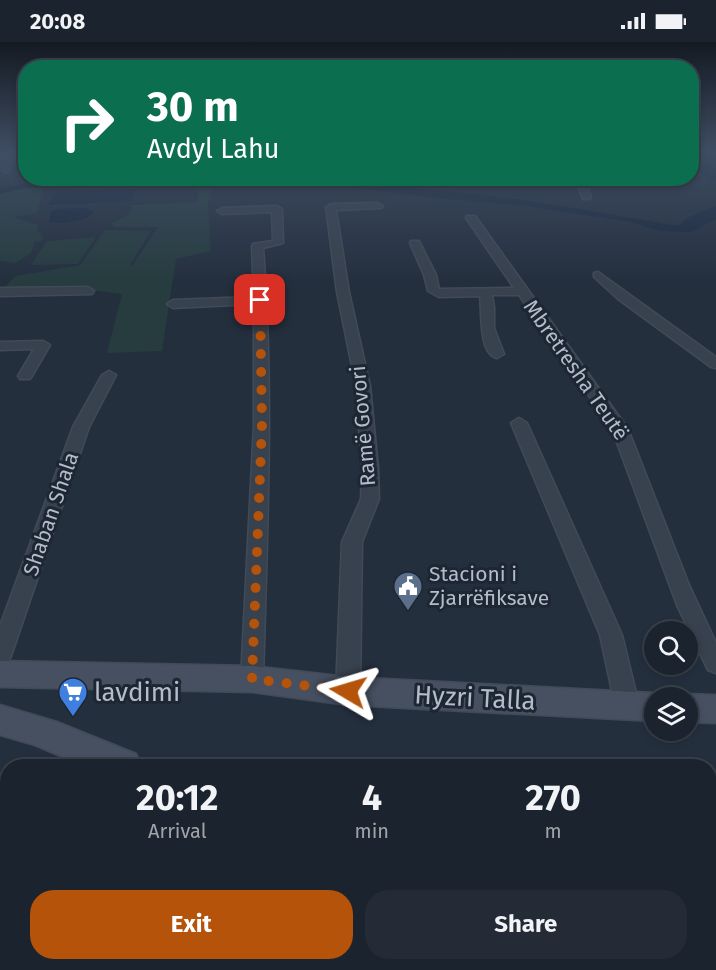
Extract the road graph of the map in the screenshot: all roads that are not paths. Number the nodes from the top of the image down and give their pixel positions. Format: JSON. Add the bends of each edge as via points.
{"nodes":[{"id":1,"x":378,"y":206,"type":"dead end"},
{"id":2,"x":222,"y":212,"type":"dead end"},
{"id":3,"x":471,"y":218,"type":"dead end"},
{"id":4,"x":415,"y":243,"type":"dead end"},
{"id":5,"x":598,"y":275,"type":"dead end"},
{"id":6,"x":2,"y":287,"type":"edge"},
{"id":7,"x":88,"y":291,"type":"dead end"},
{"id":8,"x":521,"y":291,"type":"junction"},
{"id":9,"x":485,"y":292,"type":"junction"},
{"id":10,"x":260,"y":300,"type":"junction"},
{"id":11,"x":173,"y":304,"type":"dead end"},
{"id":12,"x":0,"y":346,"type":"edge"},
{"id":13,"x":496,"y":354,"type":"dead end"},
{"id":14,"x":716,"y":364,"type":"edge"},
{"id":15,"x":109,"y":375,"type":"dead end"},
{"id":16,"x":25,"y":376,"type":"dead end"},
{"id":17,"x":519,"y":423,"type":"dead end"},
{"id":18,"x":0,"y":656,"type":"edge"},
{"id":19,"x":716,"y":664,"type":"edge"},
{"id":20,"x":0,"y":674,"type":"edge"},
{"id":21,"x":252,"y":679,"type":"junction"},
{"id":22,"x":348,"y":691,"type":"junction"},
{"id":23,"x":640,"y":706,"type":"edge"},
{"id":24,"x":698,"y":708,"type":"edge"},
{"id":25,"x":716,"y":709,"type":"edge"},
{"id":26,"x":0,"y":720,"type":"edge"},
{"id":27,"x":106,"y":759,"type":"edge"}],
"edges":[{"from":1,"to":22,"type":"street","name":"Ramë Govori","via":[[332,207],[343,292],[363,386],[370,468],[370,499],[352,542]]},
{"from":2,"to":10,"type":"street","via":[[277,209],[278,243],[257,246]]},
{"from":3,"to":8,"type":"street","name":"Mbretresha Teutë"},
{"from":4,"to":9,"type":"street","via":[[434,291]]},
{"from":5,"to":14,"type":"street"},
{"from":6,"to":7,"type":"street"},
{"from":8,"to":9,"type":"street"},
{"from":8,"to":19,"type":"street","name":"Mbretresha Teutë","via":[[620,429],[703,641]]},
{"from":9,"to":13,"type":"street","via":[[489,307],[487,328]]},
{"from":10,"to":11,"type":"street"},
{"from":10,"to":21,"type":"street","via":[[262,424]]},
{"from":12,"to":16,"type":"street","via":[[43,345]]},
{"from":15,"to":18,"type":"street","name":"Shaban Shala","via":[[81,427]]},
{"from":17,"to":23,"type":"street","name":"Hyzri Talla"},
{"from":20,"to":21,"type":"street","name":"Hyzri Talla"},
{"from":21,"to":22,"type":"street","name":"Hyzri Talla"},
{"from":22,"to":23,"type":"street","name":"Hyzri Talla"},
{"from":24,"to":25,"type":"street"},
{"from":26,"to":27,"type":"street"}]}
